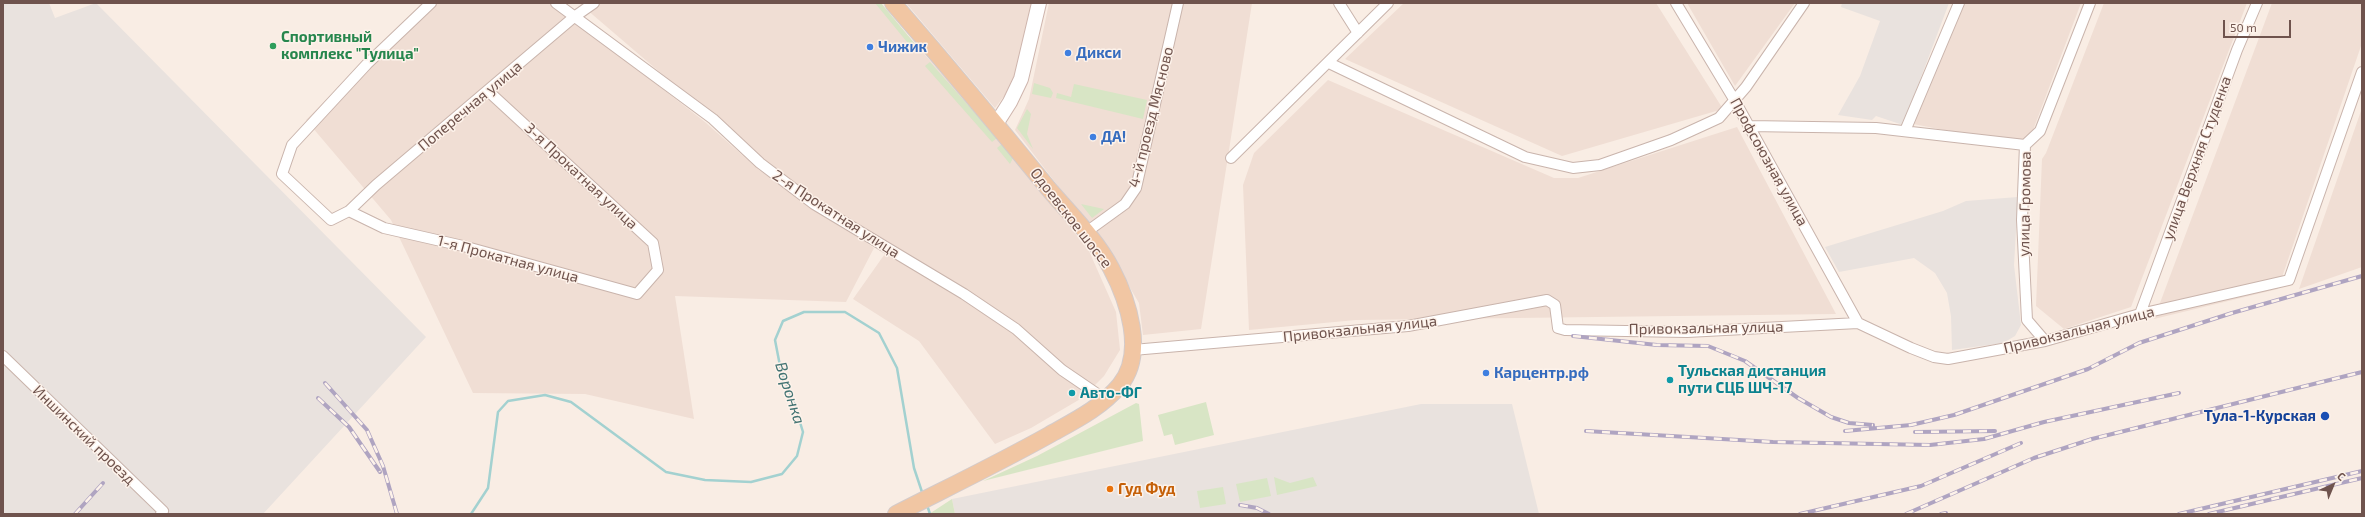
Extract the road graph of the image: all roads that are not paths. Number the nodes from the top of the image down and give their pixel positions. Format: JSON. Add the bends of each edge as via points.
{"nodes":[{"id":1,"x":431,"y":3,"type":"edge"},
{"id":2,"x":556,"y":3,"type":"edge"},
{"id":3,"x":594,"y":3,"type":"edge"},
{"id":4,"x":893,"y":3,"type":"edge"},
{"id":5,"x":1039,"y":3,"type":"edge"},
{"id":6,"x":1178,"y":3,"type":"edge"},
{"id":7,"x":1339,"y":3,"type":"edge"},
{"id":8,"x":1388,"y":3,"type":"edge"},
{"id":9,"x":1676,"y":3,"type":"edge"},
{"id":10,"x":1804,"y":3,"type":"edge"},
{"id":11,"x":1959,"y":3,"type":"edge"},
{"id":12,"x":2090,"y":3,"type":"edge"},
{"id":13,"x":2257,"y":3,"type":"edge"},
{"id":14,"x":574,"y":17,"type":"junction"},
{"id":15,"x":1358,"y":33,"type":"junction"},
{"id":16,"x":1329,"y":63,"type":"junction"},
{"id":17,"x":2362,"y":72,"type":"edge"},
{"id":18,"x":488,"y":91,"type":"junction"},
{"id":19,"x":1736,"y":101,"type":"junction"},
{"id":20,"x":996,"y":124,"type":"junction"},
{"id":21,"x":1749,"y":126,"type":"junction"},
{"id":22,"x":1905,"y":131,"type":"junction"},
{"id":23,"x":2025,"y":145,"type":"junction"},
{"id":24,"x":1231,"y":158,"type":"dead end"},
{"id":25,"x":349,"y":211,"type":"junction"},
{"id":26,"x":1085,"y":233,"type":"junction"},
{"id":27,"x":658,"y":270,"type":"joint"},
{"id":28,"x":2140,"y":314,"type":"junction"},
{"id":29,"x":1858,"y":323,"type":"junction"},
{"id":30,"x":2045,"y":341,"type":"junction"},
{"id":31,"x":1133,"y":350,"type":"junction"},
{"id":32,"x":3,"y":356,"type":"edge"},
{"id":33,"x":1106,"y":400,"type":"junction"},
{"id":34,"x":902,"y":511,"type":"edge"},
{"id":35,"x":161,"y":514,"type":"edge"}],
"edges":[{"from":1,"to":25,"type":"street","name":"Поперечная улица","via":[[367,64],[292,145],[282,174],[331,220]]},
{"from":2,"to":14,"type":"street","name":"2-я Прокатная улица"},
{"from":3,"to":14,"type":"street","name":"Поперечная улица"},
{"from":4,"to":20,"type":"main road","name":"Одоевское шоссе"},
{"from":5,"to":20,"type":"street","via":[[1021,79],[1013,98]]},
{"from":6,"to":26,"type":"street","name":"4-й проезд Мясново","via":[[1136,188],[1125,204]]},
{"from":7,"to":15,"type":"street"},
{"from":8,"to":15,"type":"street"},
{"from":9,"to":19,"type":"street","name":"Профсоюзная улица"},
{"from":10,"to":19,"type":"street"},
{"from":11,"to":22,"type":"street"},
{"from":12,"to":23,"type":"street","name":"улица Громова","via":[[2040,131]]},
{"from":13,"to":28,"type":"street","name":"улица Верхняя Cтуденка","via":[[2237,50]]},
{"from":14,"to":18,"type":"street","name":"Поперечная улица"},
{"from":14,"to":33,"type":"street","name":"2-я Прокатная улица","via":[[713,119],[760,163],[814,204],[964,294],[1016,329],[1062,370]]},
{"from":15,"to":16,"type":"street"},
{"from":16,"to":19,"type":"street","via":[[1526,157],[1573,168],[1600,165],[1671,140],[1719,118]]},
{"from":16,"to":24,"type":"street"},
{"from":17,"to":28,"type":"street","name":"Привокзальная улица","via":[[2289,280]]},
{"from":18,"to":25,"type":"street","name":"Поперечная улица","via":[[376,185]]},
{"from":18,"to":27,"type":"street","name":"3-я Прокатная улица","via":[[653,243]]},
{"from":19,"to":21,"type":"street","name":"Профсоюзная улица"},
{"from":20,"to":26,"type":"main road","name":"Одоевское шоссе"},
{"from":21,"to":22,"type":"street","via":[[1876,128]]},
{"from":21,"to":29,"type":"street","name":"Профсоюзная улица"},
{"from":22,"to":23,"type":"street"},
{"from":23,"to":30,"type":"street","name":"улица Громова","via":[[2022,220],[2027,320]]},
{"from":25,"to":27,"type":"street","name":"1-я Прокатная улица","via":[[384,228],[463,246],[637,294]]},
{"from":26,"to":31,"type":"main road","name":"Одоевское шоссе","via":[[1110,266],[1118,282],[1131,324]]},
{"from":28,"to":30,"type":"street","name":"Привокзальная улица"},
{"from":29,"to":30,"type":"street","name":"Привокзальная улица","via":[[1917,351],[1948,359]]},
{"from":29,"to":31,"type":"street","name":"Привокзальная улица","via":[[1687,332],[1565,330],[1558,328],[1555,305],[1548,300],[1408,326]]},
{"from":31,"to":33,"type":"main road","name":"Одоевское шоссе","via":[[1127,374]]},
{"from":32,"to":35,"type":"street","name":"Иншинский проезд","via":[[163,511]]},
{"from":33,"to":34,"type":"main road","name":"Одоевское шоссе","via":[[1018,452]]}]}
